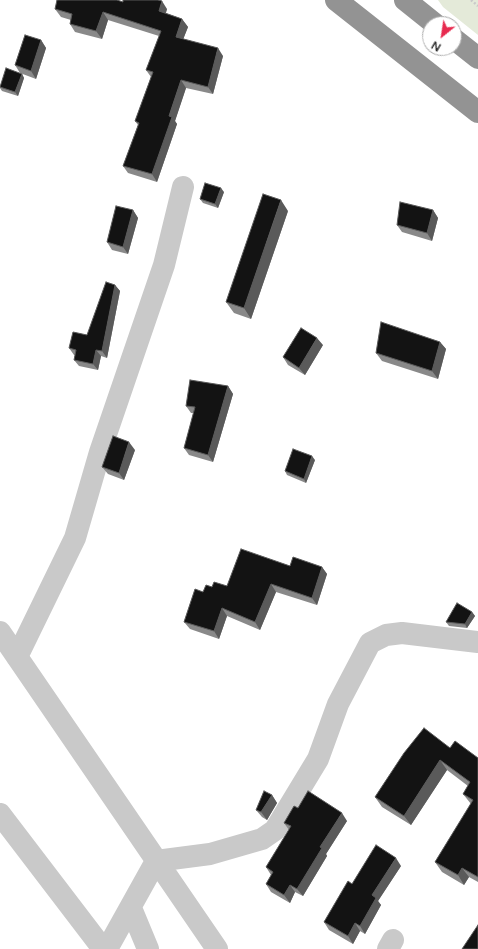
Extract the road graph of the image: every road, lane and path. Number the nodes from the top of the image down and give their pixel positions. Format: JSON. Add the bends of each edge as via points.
{"nodes":[{"id":1,"x":336,"y":0,"type":"edge"},
{"id":2,"x":405,"y":0,"type":"edge"},
{"id":3,"x":471,"y":0,"type":"edge"},
{"id":4,"x":478,"y":6,"type":"edge"},
{"id":5,"x":425,"y":16,"type":"edge"},
{"id":6,"x":462,"y":45,"type":"edge"},
{"id":7,"x":478,"y":58,"type":"edge"},
{"id":8,"x":478,"y":112,"type":"edge"},
{"id":9,"x":183,"y":187,"type":"dead end"},
{"id":10,"x":0,"y":632,"type":"edge"},
{"id":11,"x":478,"y":642,"type":"edge"},
{"id":12,"x":17,"y":657,"type":"junction"},
{"id":13,"x":0,"y":814,"type":"edge"},
{"id":14,"x":156,"y":861,"type":"junction"},
{"id":15,"x":131,"y":908,"type":"junction"},
{"id":16,"x":103,"y":949,"type":"edge"},
{"id":17,"x":107,"y":949,"type":"edge"},
{"id":18,"x":148,"y":949,"type":"edge"},
{"id":19,"x":217,"y":949,"type":"edge"}],
"edges":[{"from":1,"to":8,"type":"highway"},
{"from":2,"to":5,"type":"highway"},
{"from":3,"to":4,"type":"path"},
{"from":6,"to":7,"type":"highway"},
{"from":9,"to":12,"type":"street","via":[[164,265],[100,452],[75,538]]},
{"from":10,"to":12,"type":"street"},
{"from":11,"to":14,"type":"street","via":[[402,633],[386,635],[373,642],[367,648],[338,704],[318,759],[275,830],[262,839],[210,854]]},
{"from":12,"to":14,"type":"street"},
{"from":13,"to":16,"type":"street"},
{"from":14,"to":15,"type":"street"},
{"from":14,"to":19,"type":"street"},
{"from":15,"to":17,"type":"street"},
{"from":15,"to":18,"type":"street"}]}
